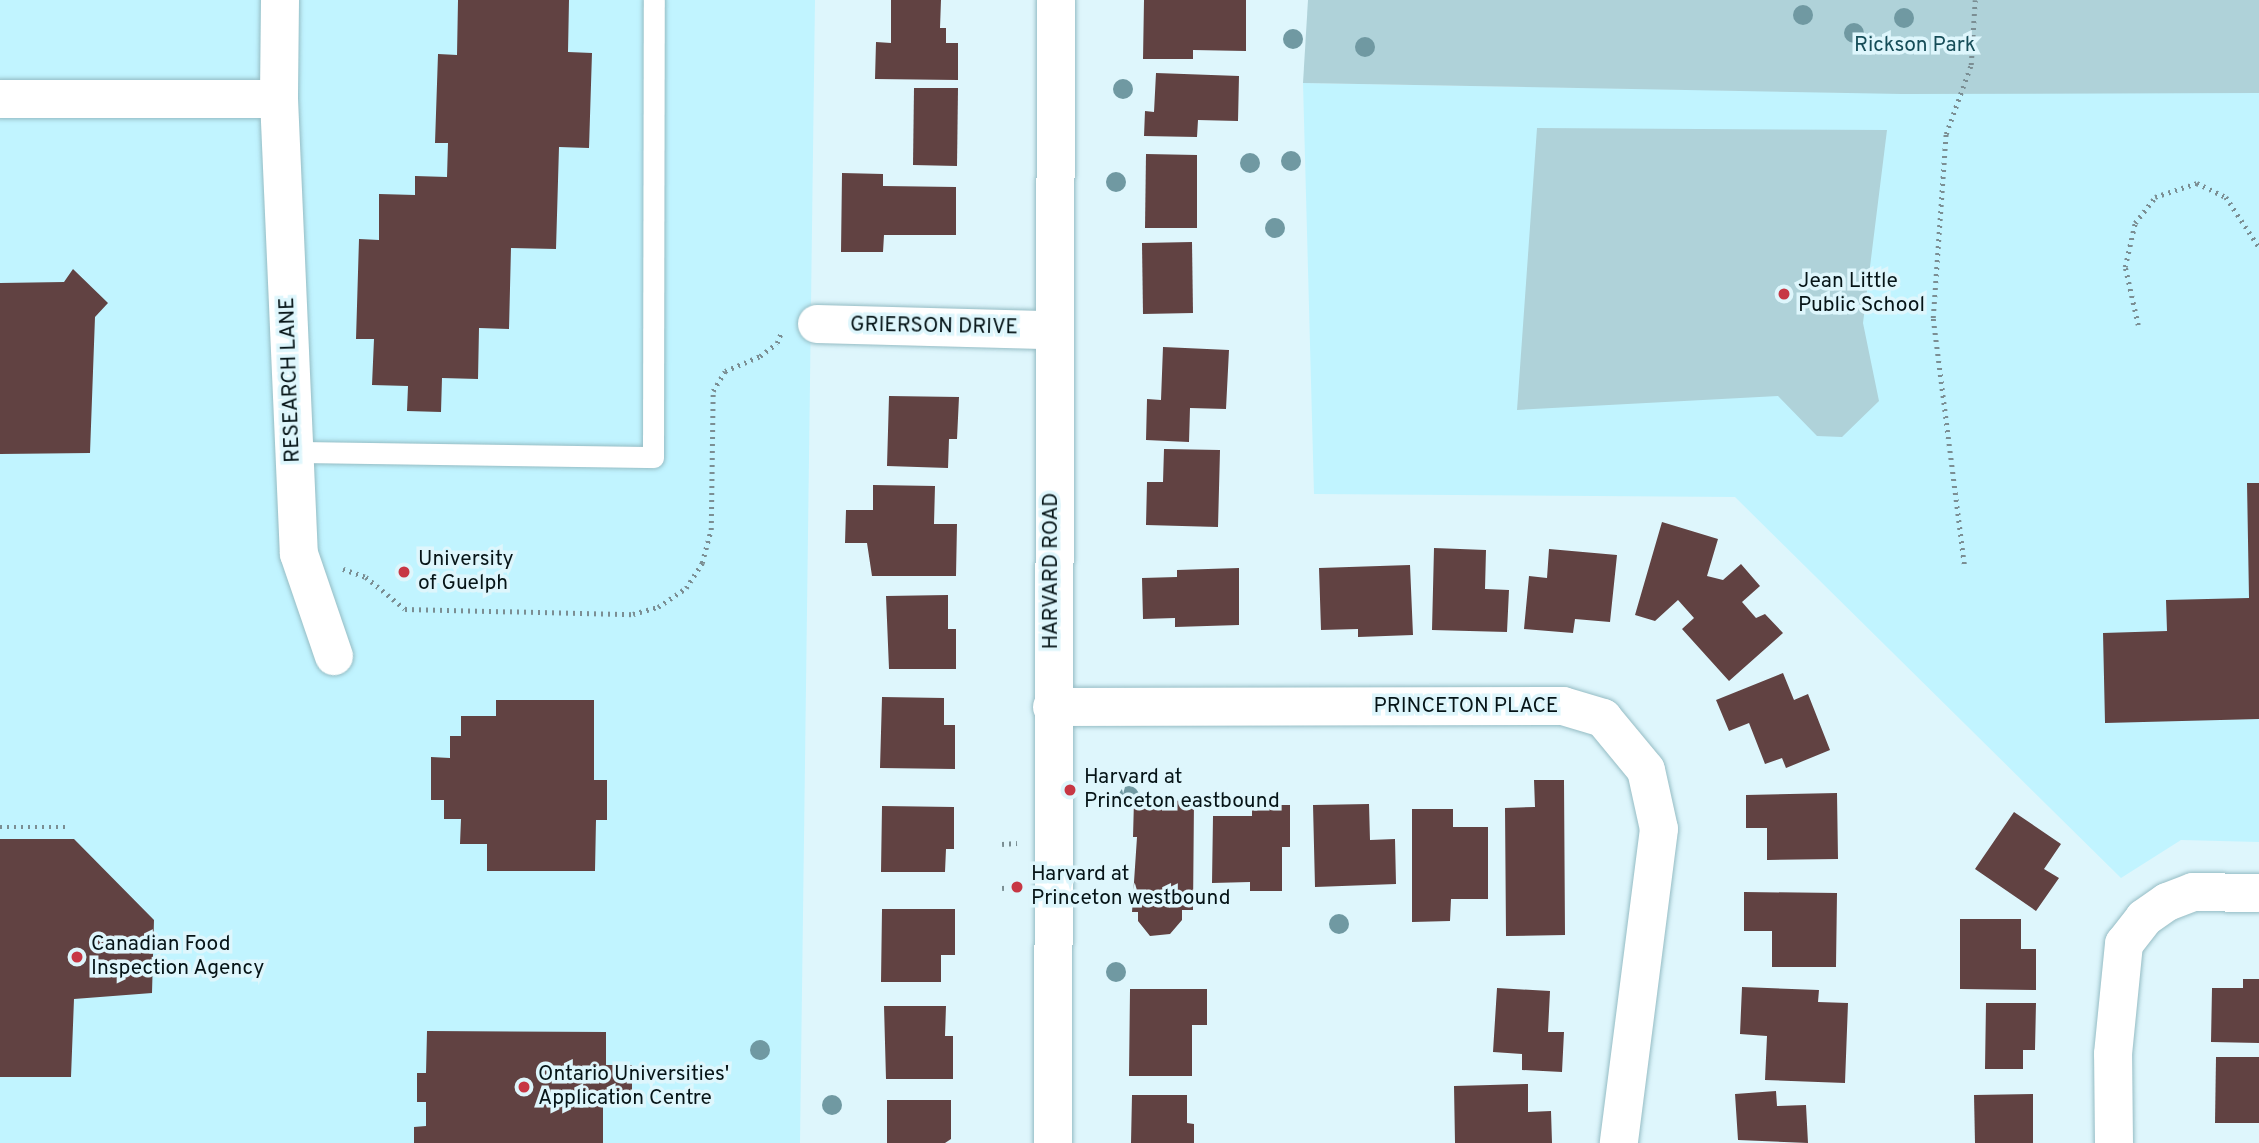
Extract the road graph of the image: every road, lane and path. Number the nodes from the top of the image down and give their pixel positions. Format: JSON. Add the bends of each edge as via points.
{"nodes":[{"id":1,"x":280,"y":0,"type":"edge"},
{"id":2,"x":654,"y":0,"type":"edge"},
{"id":3,"x":1056,"y":0,"type":"edge"},
{"id":4,"x":1975,"y":0,"type":"edge"},
{"id":5,"x":0,"y":99,"type":"edge"},
{"id":6,"x":279,"y":99,"type":"junction"},
{"id":7,"x":2259,"y":247,"type":"edge"},
{"id":8,"x":801,"y":323,"type":"joint"},
{"id":9,"x":2138,"y":325,"type":"dead end"},
{"id":10,"x":1052,"y":330,"type":"junction"},
{"id":11,"x":294,"y":452,"type":"junction"},
{"id":12,"x":299,"y":554,"type":"junction"},
{"id":13,"x":1964,"y":564,"type":"dead end"},
{"id":14,"x":334,"y":656,"type":"dead end"},
{"id":15,"x":1052,"y":707,"type":"junction"},
{"id":16,"x":0,"y":827,"type":"edge"},
{"id":17,"x":67,"y":827,"type":"dead end"},
{"id":18,"x":1018,"y":843,"type":"dead end"},
{"id":19,"x":1002,"y":844,"type":"dead end"},
{"id":20,"x":1017,"y":887,"type":"dead end"},
{"id":21,"x":1002,"y":888,"type":"dead end"},
{"id":22,"x":2259,"y":893,"type":"edge"},
{"id":23,"x":1053,"y":1143,"type":"edge"},
{"id":24,"x":1619,"y":1143,"type":"edge"},
{"id":25,"x":2114,"y":1143,"type":"edge"}],
"edges":[{"from":1,"to":6,"type":"street","name":"RESEARCH LANE"},
{"from":2,"to":11,"type":"lane","via":[[653,457]]},
{"from":3,"to":10,"type":"street","name":"HARVARD ROAD"},
{"from":4,"to":13,"type":"path","via":[[1971,65],[1946,134],[1933,318]]},
{"from":5,"to":6,"type":"street"},
{"from":6,"to":11,"type":"street","name":"RESEARCH LANE"},
{"from":7,"to":9,"type":"path","via":[[2226,197],[2197,183],[2155,197],[2135,223],[2125,267]]},
{"from":8,"to":10,"type":"street","name":"GRIERSON DRIVE"},
{"from":8,"to":12,"type":"path","via":[[777,343],[725,371],[713,391],[711,530],[686,588],[659,607],[633,614],[405,609],[366,577]]},
{"from":10,"to":15,"type":"street","name":"HARVARD ROAD"},
{"from":11,"to":12,"type":"street","name":"RESEARCH LANE"},
{"from":12,"to":14,"type":"street","name":"RESEARCH LANE"},
{"from":15,"to":23,"type":"street","name":"HARVARD ROAD"},
{"from":15,"to":24,"type":"street","name":"PRINCETON PLACE","via":[[1563,706],[1603,718],[1646,770],[1659,829]]},
{"from":16,"to":17,"type":"path"},
{"from":18,"to":19,"type":"path"},
{"from":20,"to":21,"type":"path"},
{"from":22,"to":25,"type":"street","via":[[2193,892],[2144,918],[2124,944],[2113,1054]]}]}
